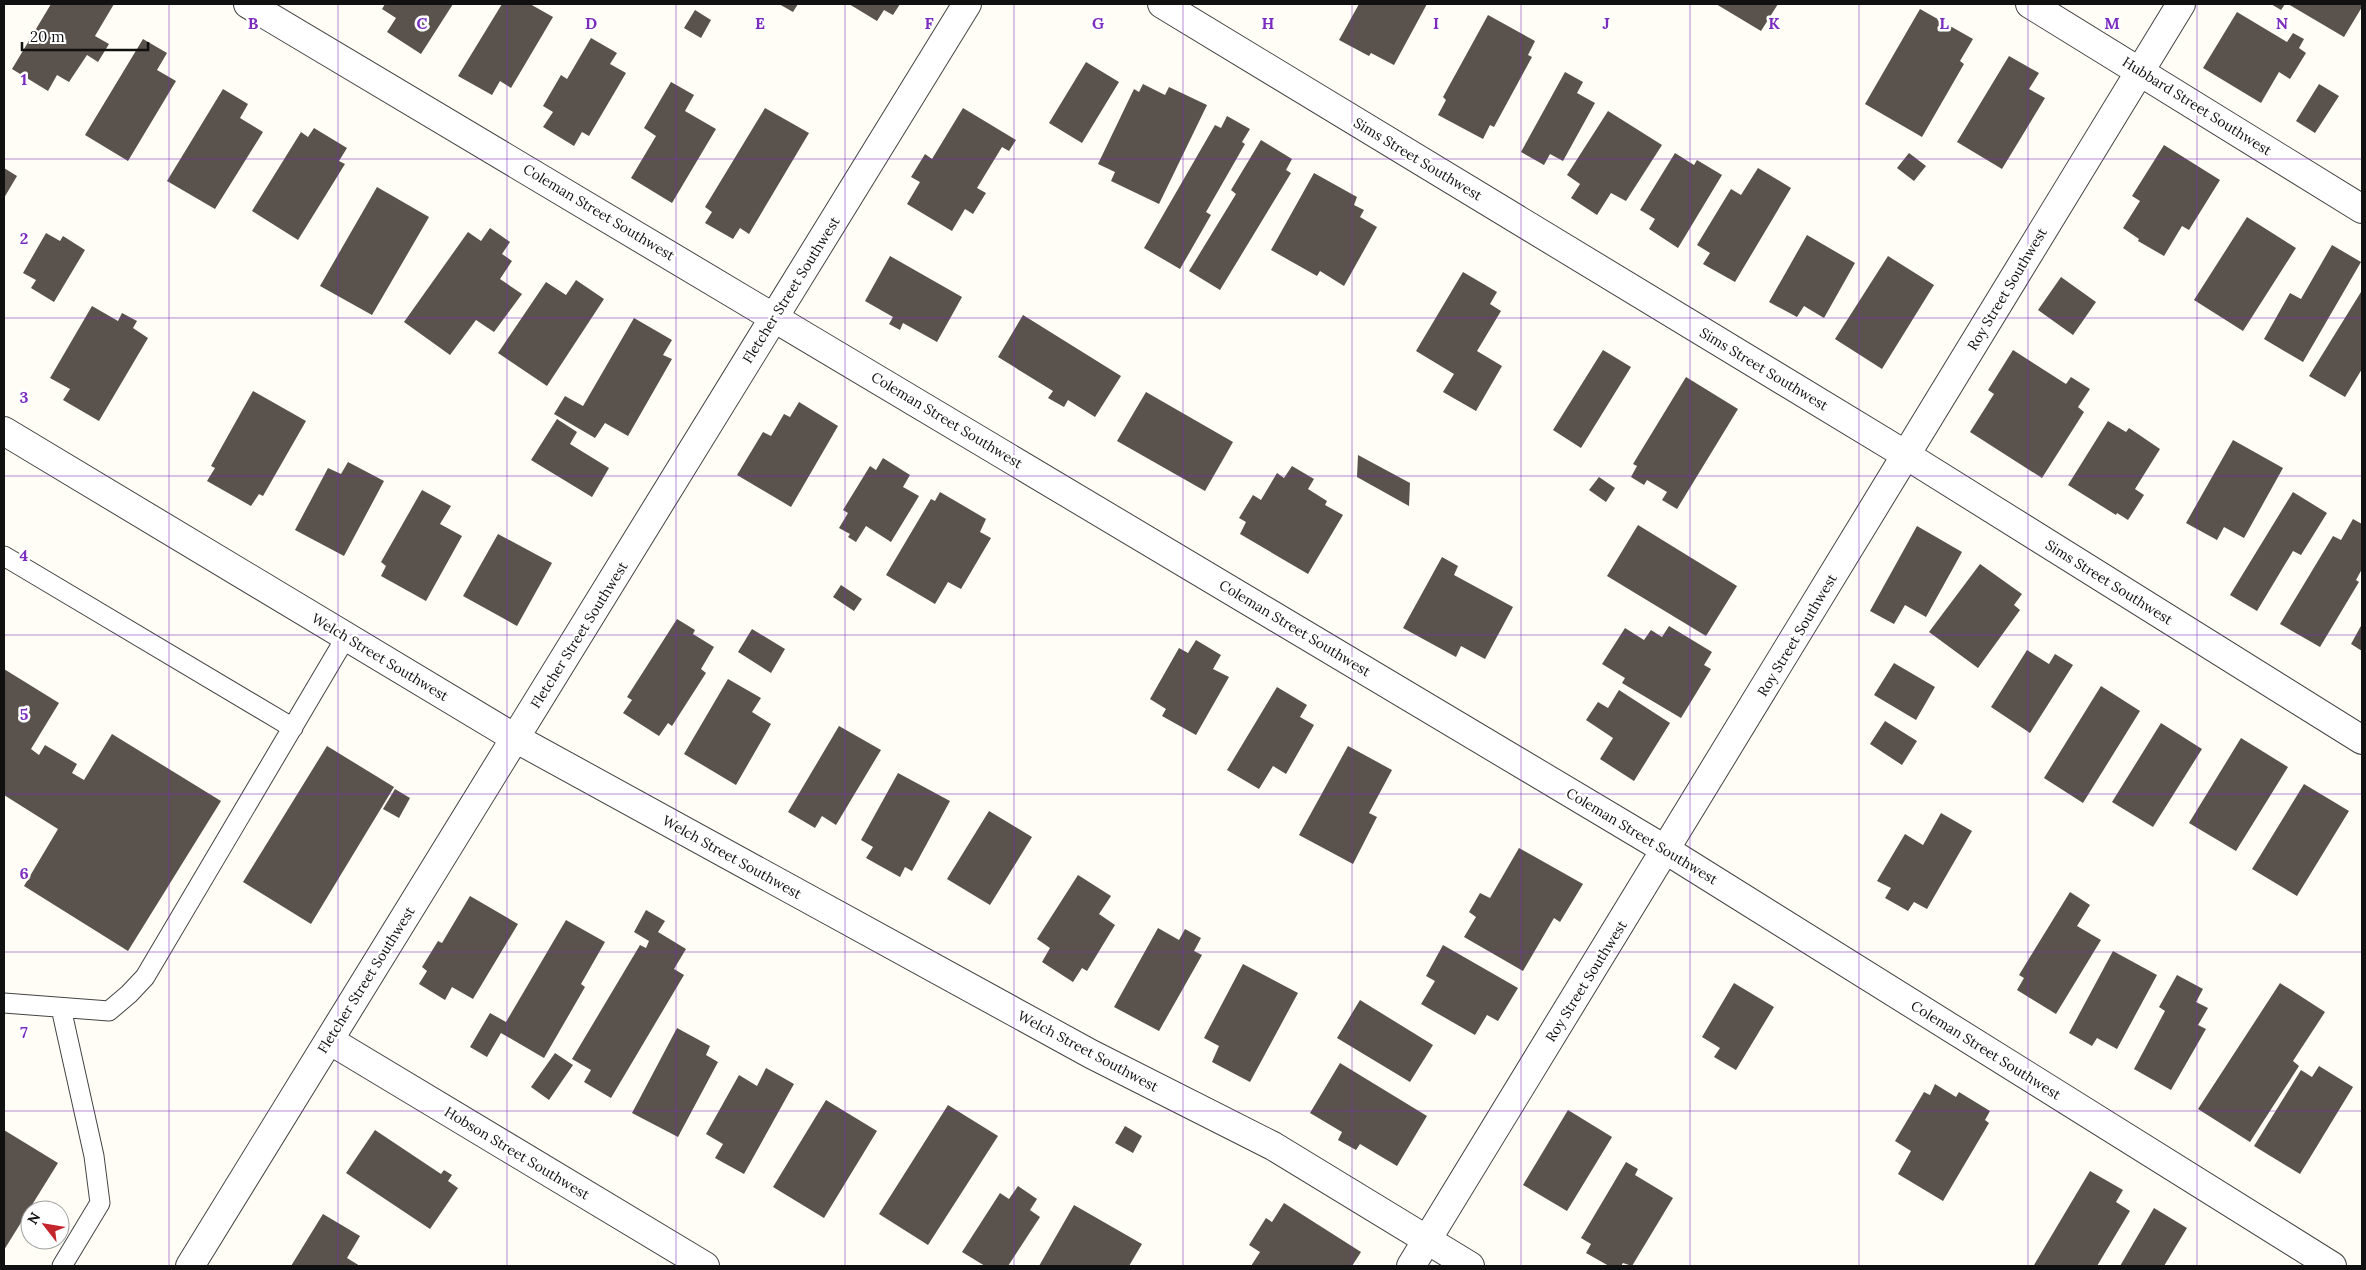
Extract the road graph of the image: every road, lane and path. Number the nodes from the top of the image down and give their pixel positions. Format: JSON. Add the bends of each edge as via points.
{"nodes":[{"id":1,"x":248,"y":4,"type":"edge"},
{"id":2,"x":967,"y":4,"type":"edge"},
{"id":3,"x":1162,"y":4,"type":"edge"},
{"id":4,"x":2030,"y":4,"type":"edge"},
{"id":5,"x":2181,"y":4,"type":"edge"},
{"id":6,"x":2141,"y":70,"type":"junction"},
{"id":7,"x":2362,"y":209,"type":"edge"},
{"id":8,"x":774,"y":317,"type":"junction"},
{"id":9,"x":4,"y":431,"type":"edge"},
{"id":10,"x":1906,"y":455,"type":"junction"},
{"id":11,"x":4,"y":556,"type":"edge"},
{"id":12,"x":346,"y":637,"type":"junction"},
{"id":13,"x":293,"y":728,"type":"junction"},
{"id":14,"x":516,"y":738,"type":"junction"},
{"id":15,"x":2362,"y":740,"type":"edge"},
{"id":16,"x":1666,"y":850,"type":"junction"},
{"id":17,"x":4,"y":1004,"type":"edge"},
{"id":18,"x":62,"y":1008,"type":"junction"},
{"id":19,"x":329,"y":1040,"type":"junction"},
{"id":20,"x":1427,"y":1239,"type":"junction"},
{"id":21,"x":62,"y":1266,"type":"edge"},
{"id":22,"x":190,"y":1266,"type":"edge"},
{"id":23,"x":705,"y":1266,"type":"edge"},
{"id":24,"x":1411,"y":1266,"type":"edge"},
{"id":25,"x":1470,"y":1266,"type":"edge"},
{"id":26,"x":2332,"y":1266,"type":"edge"}],
"edges":[{"from":1,"to":8,"type":"street","name":"Coleman Street Southwest"},
{"from":2,"to":8,"type":"street","name":"Fletcher Street Southwest"},
{"from":3,"to":10,"type":"street","name":"Sims Street Southwest"},
{"from":4,"to":6,"type":"street","name":"Hubbard Street Southwest"},
{"from":5,"to":6,"type":"street","name":"Roy Street Southwest"},
{"from":6,"to":7,"type":"street","name":"Hubbard Street Southwest"},
{"from":6,"to":10,"type":"street","name":"Roy Street Southwest"},
{"from":8,"to":14,"type":"street","name":"Fletcher Street Southwest"},
{"from":8,"to":16,"type":"street","name":"Coleman Street Southwest"},
{"from":9,"to":12,"type":"street","name":"Welch Street Southwest"},
{"from":10,"to":15,"type":"street","name":"Sims Street Southwest"},
{"from":10,"to":16,"type":"street","name":"Roy Street Southwest"},
{"from":11,"to":13,"type":"lane"},
{"from":12,"to":13,"type":"lane"},
{"from":12,"to":14,"type":"street","name":"Welch Street Southwest"},
{"from":13,"to":18,"type":"lane","via":[[145,977],[109,1011]]},
{"from":14,"to":19,"type":"street","name":"Fletcher Street Southwest"},
{"from":14,"to":20,"type":"street","name":"Welch Street Southwest","via":[[1091,1054],[1273,1146]]},
{"from":16,"to":20,"type":"street","name":"Roy Street Southwest"},
{"from":16,"to":26,"type":"street","name":"Coleman Street Southwest"},
{"from":17,"to":18,"type":"lane"},
{"from":18,"to":21,"type":"lane","via":[[94,1156],[100,1203]]},
{"from":19,"to":22,"type":"street","name":"Fletcher Street Southwest"},
{"from":19,"to":23,"type":"street","name":"Hobson Street Southwest"},
{"from":20,"to":24,"type":"street","name":"Roy Street Southwest"},
{"from":20,"to":25,"type":"street","name":"Welch Street Southwest"}]}
